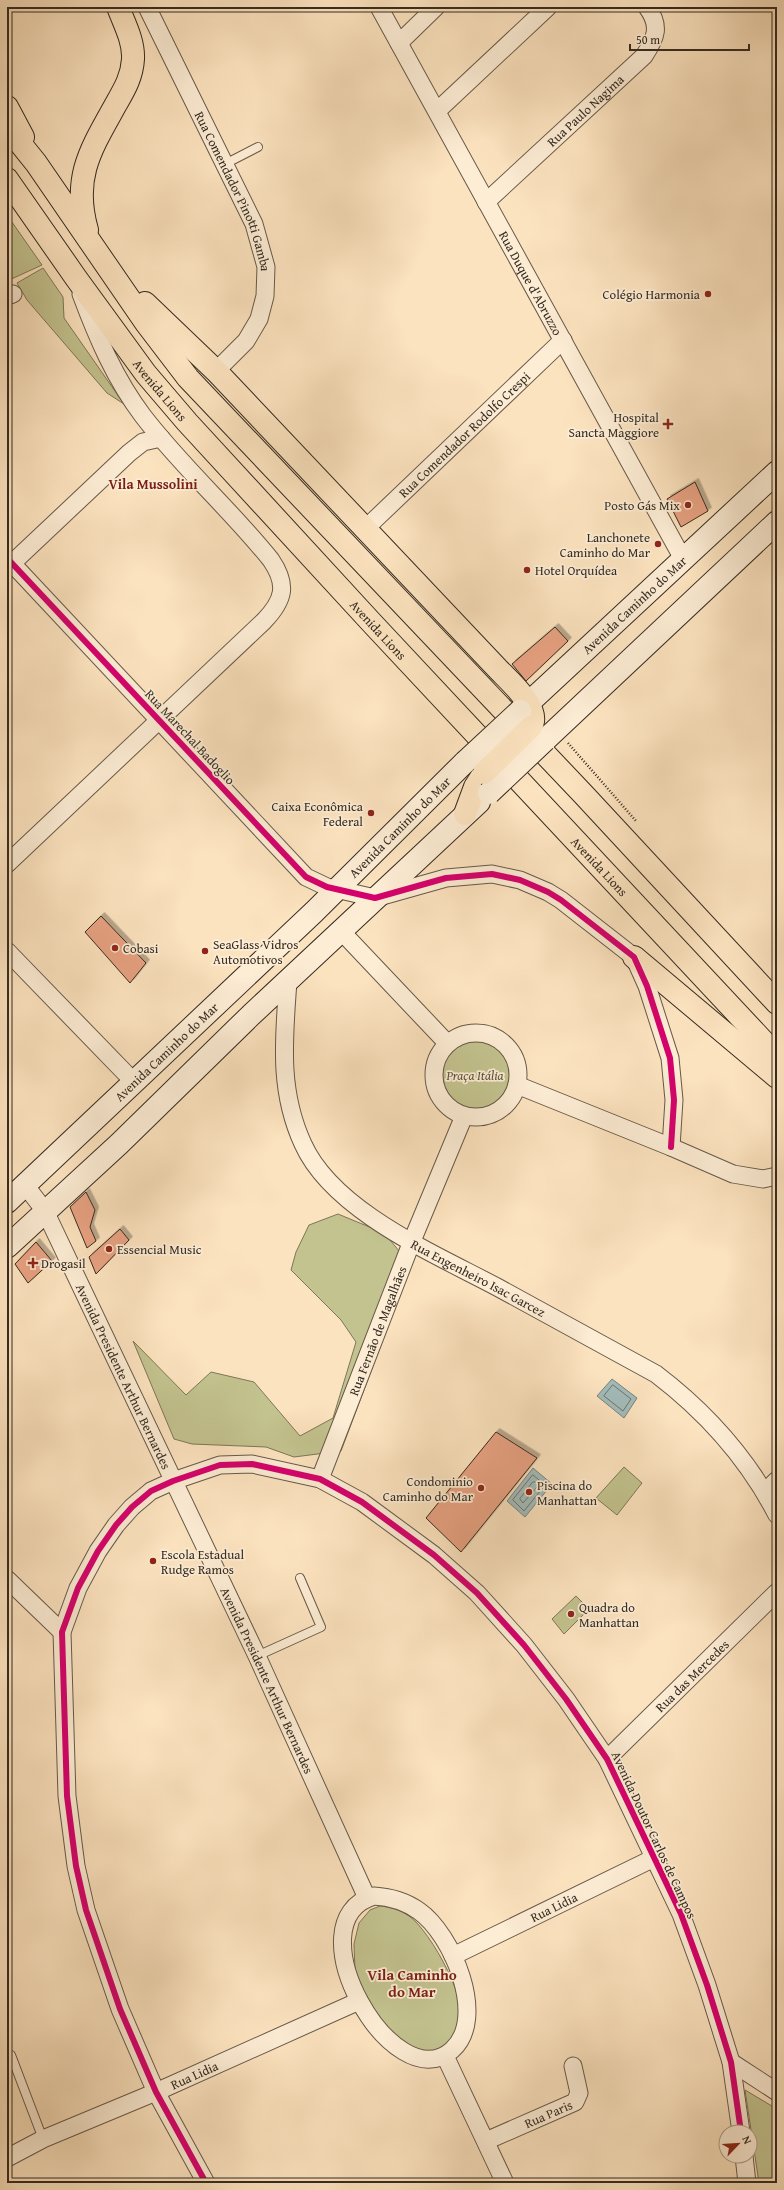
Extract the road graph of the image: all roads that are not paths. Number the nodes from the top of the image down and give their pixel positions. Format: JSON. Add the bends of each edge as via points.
{"nodes":[{"id":1,"x":118,"y":7,"type":"edge"},
{"id":2,"x":147,"y":7,"type":"edge"},
{"id":3,"x":379,"y":7,"type":"edge"},
{"id":4,"x":436,"y":7,"type":"edge"},
{"id":5,"x":548,"y":7,"type":"edge"},
{"id":6,"x":647,"y":7,"type":"edge"},
{"id":7,"x":399,"y":43,"type":"junction"},
{"id":8,"x":7,"y":107,"type":"edge"},
{"id":9,"x":436,"y":111,"type":"junction"},
{"id":10,"x":7,"y":127,"type":"edge"},
{"id":11,"x":258,"y":147,"type":"dead end"},
{"id":12,"x":36,"y":163,"type":"junction"},
{"id":13,"x":223,"y":165,"type":"junction"},
{"id":14,"x":7,"y":180,"type":"edge"},
{"id":15,"x":486,"y":202,"type":"junction"},
{"id":16,"x":89,"y":239,"type":"junction"},
{"id":17,"x":110,"y":268,"type":"junction"},
{"id":18,"x":76,"y":278,"type":"junction"},
{"id":19,"x":563,"y":340,"type":"junction"},
{"id":20,"x":216,"y":371,"type":"junction"},
{"id":21,"x":161,"y":438,"type":"junction"},
{"id":22,"x":777,"y":472,"type":"edge"},
{"id":23,"x":777,"y":522,"type":"edge"},
{"id":24,"x":365,"y":529,"type":"junction"},
{"id":25,"x":683,"y":559,"type":"junction"},
{"id":26,"x":9,"y":563,"type":"edge"},
{"id":27,"x":531,"y":720,"type":"junction"},
{"id":28,"x":160,"y":722,"type":"junction"},
{"id":29,"x":465,"y":814,"type":"joint"},
{"id":30,"x":7,"y":864,"type":"edge"},
{"id":31,"x":337,"y":890,"type":"junction"},
{"id":32,"x":375,"y":898,"type":"junction"},
{"id":33,"x":341,"y":931,"type":"junction"},
{"id":34,"x":7,"y":951,"type":"edge"},
{"id":35,"x":634,"y":957,"type":"junction"},
{"id":36,"x":288,"y":981,"type":"junction"},
{"id":37,"x":777,"y":1003,"type":"edge"},
{"id":38,"x":447,"y":1043,"type":"junction"},
{"id":39,"x":777,"y":1056,"type":"edge"},
{"id":40,"x":777,"y":1077,"type":"edge"},
{"id":41,"x":134,"y":1082,"type":"junction"},
{"id":42,"x":517,"y":1085,"type":"junction"},
{"id":43,"x":464,"y":1116,"type":"junction"},
{"id":44,"x":671,"y":1147,"type":"junction"},
{"id":45,"x":777,"y":1176,"type":"edge"},
{"id":46,"x":25,"y":1185,"type":"junction"},
{"id":47,"x":7,"y":1202,"type":"edge"},
{"id":48,"x":45,"y":1211,"type":"junction"},
{"id":49,"x":412,"y":1241,"type":"junction"},
{"id":50,"x":7,"y":1247,"type":"edge"},
{"id":51,"x":320,"y":1479,"type":"junction"},
{"id":52,"x":173,"y":1481,"type":"junction"},
{"id":53,"x":771,"y":1486,"type":"edge"},
{"id":54,"x":777,"y":1515,"type":"edge"},
{"id":55,"x":300,"y":1578,"type":"dead end"},
{"id":56,"x":7,"y":1579,"type":"edge"},
{"id":57,"x":777,"y":1592,"type":"edge"},
{"id":58,"x":62,"y":1632,"type":"junction"},
{"id":59,"x":256,"y":1656,"type":"junction"},
{"id":60,"x":607,"y":1759,"type":"junction"},
{"id":61,"x":654,"y":1858,"type":"junction"},
{"id":62,"x":367,"y":1898,"type":"junction"},
{"id":63,"x":453,"y":1956,"type":"junction"},
{"id":64,"x":359,"y":2001,"type":"junction"},
{"id":65,"x":11,"y":2055,"type":"dead end"},
{"id":66,"x":445,"y":2056,"type":"junction"},
{"id":67,"x":731,"y":2062,"type":"junction"},
{"id":68,"x":573,"y":2066,"type":"dead end"},
{"id":69,"x":156,"y":2092,"type":"junction"},
{"id":70,"x":777,"y":2092,"type":"edge"},
{"id":71,"x":740,"y":2124,"type":"edge"},
{"id":72,"x":43,"y":2139,"type":"junction"},
{"id":73,"x":486,"y":2142,"type":"junction"},
{"id":74,"x":7,"y":2158,"type":"edge"},
{"id":75,"x":745,"y":2164,"type":"edge"},
{"id":76,"x":206,"y":2183,"type":"edge"},
{"id":77,"x":505,"y":2183,"type":"edge"},
{"id":78,"x":747,"y":2183,"type":"edge"}],
"edges":[{"from":1,"to":16,"type":"highway","via":[[130,39],[132,67],[126,86],[92,149],[82,178],[81,204]]},
{"from":2,"to":13,"type":"street","name":"Rua Comendador Pinotti Gamba"},
{"from":3,"to":7,"type":"street","name":"Rua Duque d'Abruzzo"},
{"from":4,"to":7,"type":"street"},
{"from":5,"to":9,"type":"street"},
{"from":6,"to":15,"type":"street","name":"Rua Paulo Nagima","via":[[656,29],[655,40],[644,56]]},
{"from":7,"to":9,"type":"street","name":"Rua Duque d'Abruzzo"},
{"from":8,"to":12,"type":"highway"},
{"from":9,"to":15,"type":"street","name":"Rua Duque d'Abruzzo"},
{"from":10,"to":12,"type":"highway"},
{"from":11,"to":13,"type":"lane"},
{"from":12,"to":16,"type":"highway"},
{"from":13,"to":20,"type":"street","name":"Rua Comendador Pinotti Gamba","via":[[259,237],[266,267],[266,282],[263,309],[254,330]]},
{"from":14,"to":18,"type":"highway","name":"Avenida Lions"},
{"from":15,"to":19,"type":"street","name":"Rua Duque d'Abruzzo"},
{"from":16,"to":17,"type":"highway"},
{"from":17,"to":20,"type":"highway"},
{"from":17,"to":37,"type":"highway","via":[[146,323],[188,378],[584,795]]},
{"from":18,"to":21,"type":"street","via":[[109,361],[135,404]]},
{"from":18,"to":39,"type":"highway","name":"Avenida Lions","via":[[146,374],[187,422]]},
{"from":19,"to":24,"type":"street","name":"Rua Comendador Rodolfo Crespi"},
{"from":19,"to":25,"type":"street","name":"Rua Duque d'Abruzzo"},
{"from":20,"to":24,"type":"highway"},
{"from":21,"to":26,"type":"street","via":[[143,442],[129,452]]},
{"from":21,"to":28,"type":"street","via":[[276,566],[282,584],[282,594],[277,608]]},
{"from":22,"to":25,"type":"main road","name":"Avenida Caminho do Mar"},
{"from":23,"to":27,"type":"main road","name":"Avenida Caminho do Mar"},
{"from":24,"to":27,"type":"highway"},
{"from":25,"to":27,"type":"main road","name":"Avenida Caminho do Mar"},
{"from":26,"to":28,"type":"street","name":"Rua Marechal Badoglio"},
{"from":27,"to":29,"type":"highway","bridge":true,"via":[[487,783],[475,787]]},
{"from":27,"to":31,"type":"main road","name":"Avenida Caminho do Mar","bridge":true,"via":[[465,762]]},
{"from":28,"to":30,"type":"street"},
{"from":28,"to":31,"type":"street","name":"Rua Marechal Badoglio","via":[[297,870],[315,882]]},
{"from":29,"to":32,"type":"main road"},
{"from":31,"to":32,"type":"street","name":"Rua Marechal Badoglio"},
{"from":31,"to":41,"type":"main road","name":"Avenida Caminho do Mar"},
{"from":32,"to":33,"type":"main road"},
{"from":32,"to":35,"type":"street","via":[[446,878],[506,876],[548,892]]},
{"from":33,"to":36,"type":"main road"},
{"from":33,"to":38,"type":"street"},
{"from":34,"to":41,"type":"street"},
{"from":35,"to":40,"type":"highway"},
{"from":35,"to":44,"type":"street","via":[[657,1013],[670,1058],[674,1100]]},
{"from":36,"to":48,"type":"main road","via":[[119,1144]]},
{"from":36,"to":49,"type":"street","name":"Rua Engenheiro Isac Garcez","via":[[283,1059],[290,1109],[303,1145],[315,1166],[346,1198]]},
{"from":38,"to":42,"type":"street","via":[[458,1036],[471,1033],[497,1038],[514,1058],[518,1072]]},
{"from":38,"to":43,"type":"street","via":[[436,1059],[433,1078],[436,1091],[452,1111]]},
{"from":41,"to":46,"type":"main road","name":"Avenida Caminho do Mar"},
{"from":42,"to":43,"type":"street","via":[[512,1098],[503,1108],[491,1115],[478,1118]]},
{"from":42,"to":44,"type":"street"},
{"from":43,"to":49,"type":"street","name":"Rua Fernão de Magalhães"},
{"from":44,"to":45,"type":"street","via":[[733,1174],[758,1178]]},
{"from":46,"to":47,"type":"main road","name":"Avenida Caminho do Mar"},
{"from":46,"to":48,"type":"street","name":"Avenida Presidente Arthur Bernardes"},
{"from":48,"to":50,"type":"main road"},
{"from":48,"to":52,"type":"street","name":"Avenida Presidente Arthur Bernardes"},
{"from":49,"to":51,"type":"street","name":"Rua Fernão de Magalhães"},
{"from":49,"to":53,"type":"street","name":"Rua Engenheiro Isac Garcez","via":[[656,1374],[686,1396],[712,1421]]},
{"from":51,"to":52,"type":"street","name":"Avenida Doutor Carlos de Campos","via":[[252,1464],[220,1466]]},
{"from":51,"to":60,"type":"street","name":"Avenida Doutor Carlos de Campos","via":[[362,1502],[395,1525],[477,1593],[524,1645],[566,1699]]},
{"from":52,"to":58,"type":"street","name":"Avenida Doutor Carlos de Campos","via":[[151,1491],[116,1525],[78,1588]]},
{"from":52,"to":59,"type":"street","name":"Avenida Presidente Arthur Bernardes"},
{"from":53,"to":54,"type":"street","name":"Rua Engenheiro Isac Garcez"},
{"from":55,"to":59,"type":"lane","via":[[321,1627]]},
{"from":56,"to":58,"type":"street"},
{"from":57,"to":60,"type":"street","name":"Rua das Mercedes"},
{"from":58,"to":69,"type":"street","via":[[67,1796],[76,1866],[103,1967]]},
{"from":59,"to":62,"type":"street","name":"Avenida Presidente Arthur Bernardes"},
{"from":60,"to":61,"type":"street","name":"Avenida Doutor Carlos de Campos"},
{"from":61,"to":63,"type":"street","name":"Rua Lidia"},
{"from":61,"to":67,"type":"street","name":"Avenida Doutor Carlos de Campos","via":[[681,1914]]},
{"from":62,"to":63,"type":"street","via":[[390,1897],[420,1912],[433,1925]]},
{"from":62,"to":64,"type":"street","via":[[354,1908],[347,1918],[344,1931],[346,1971]]},
{"from":63,"to":66,"type":"street","via":[[464,1989],[467,2007],[466,2026],[461,2039]]},
{"from":64,"to":66,"type":"street","via":[[373,2024],[401,2049],[421,2059],[434,2060]]},
{"from":64,"to":69,"type":"street","name":"Rua Lidia"},
{"from":65,"to":72,"type":"lane"},
{"from":66,"to":73,"type":"street"},
{"from":67,"to":70,"type":"street"},
{"from":67,"to":71,"type":"street","name":"Avenida Doutor Carlos de Campos"},
{"from":68,"to":73,"type":"street","name":"Rua Paris","via":[[580,2093],[575,2102]]},
{"from":69,"to":72,"type":"street","name":"Rua Lidia"},
{"from":69,"to":76,"type":"street"},
{"from":72,"to":74,"type":"street","name":"Rua Lidia"},
{"from":73,"to":77,"type":"street"},
{"from":75,"to":78,"type":"street"}]}
